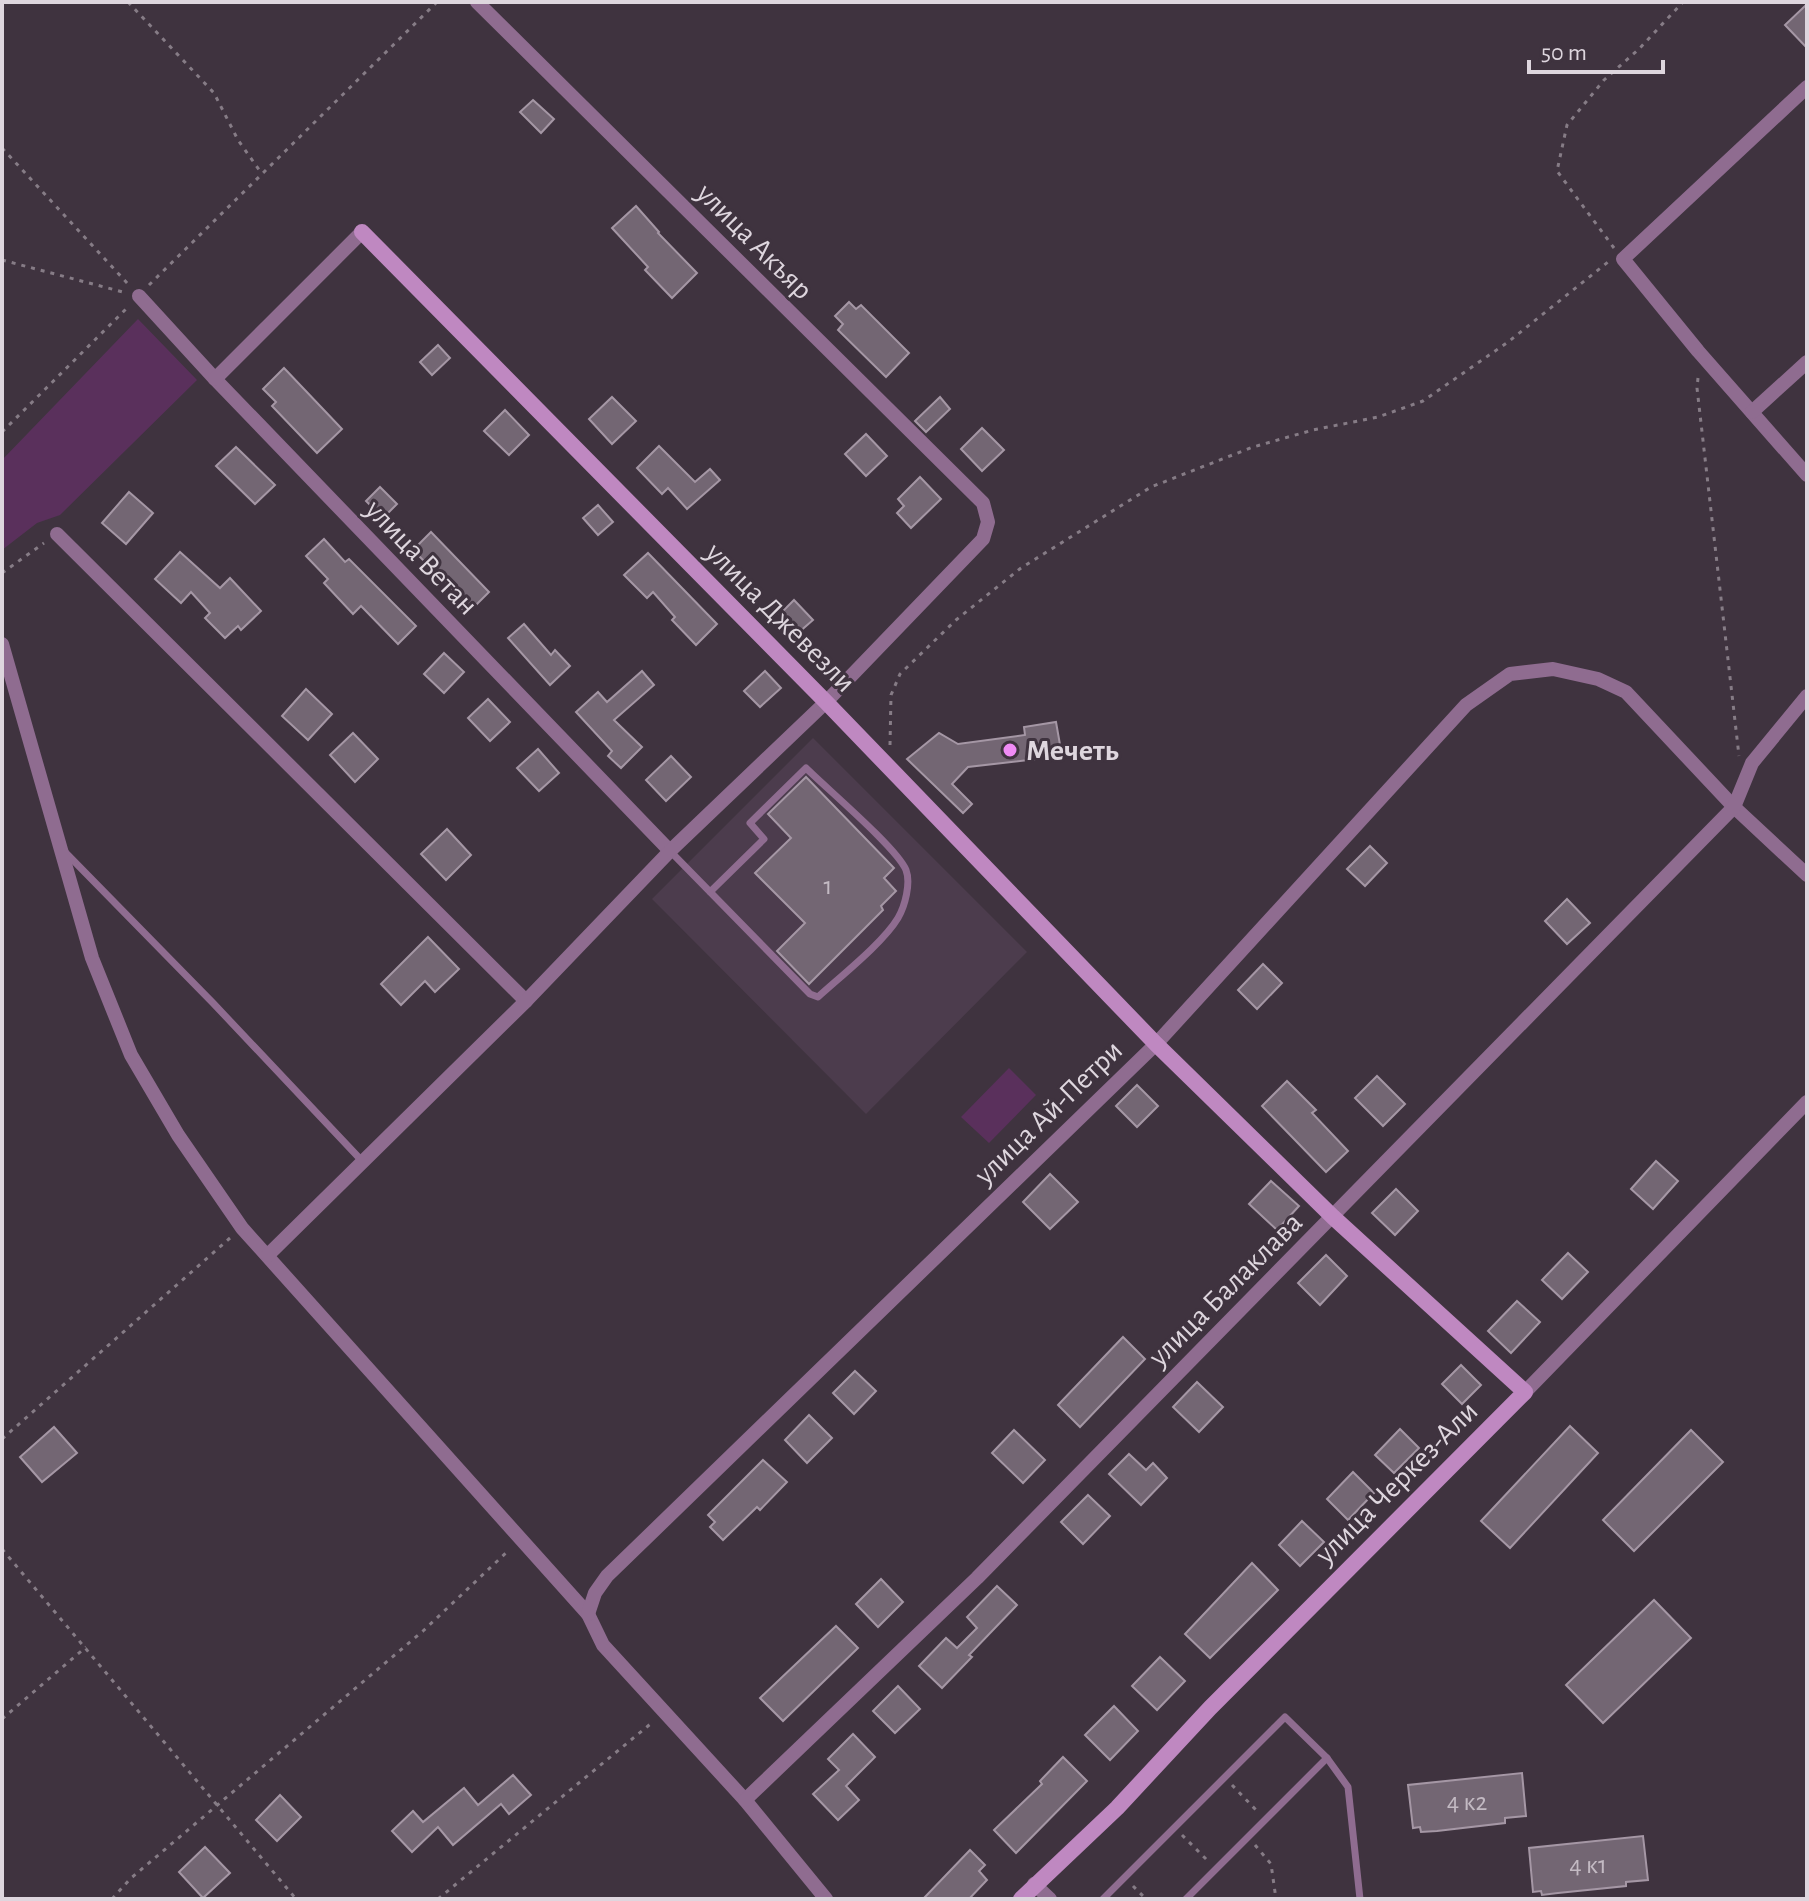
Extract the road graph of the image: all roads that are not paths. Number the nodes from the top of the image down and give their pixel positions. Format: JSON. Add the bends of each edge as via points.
{"nodes":[{"id":1,"x":477,"y":2,"type":"edge"},
{"id":2,"x":1807,"y":87,"type":"edge"},
{"id":3,"x":362,"y":232,"type":"joint"},
{"id":4,"x":139,"y":296,"type":"road end"},
{"id":5,"x":1807,"y":362,"type":"edge"},
{"id":6,"x":215,"y":379,"type":"junction"},
{"id":7,"x":1752,"y":412,"type":"junction"},
{"id":8,"x":1807,"y":475,"type":"edge"},
{"id":9,"x":57,"y":534,"type":"road end"},
{"id":10,"x":2,"y":644,"type":"edge"},
{"id":11,"x":1807,"y":696,"type":"edge"},
{"id":12,"x":826,"y":702,"type":"junction"},
{"id":13,"x":1734,"y":807,"type":"junction"},
{"id":14,"x":60,"y":847,"type":"junction"},
{"id":15,"x":670,"y":851,"type":"junction"},
{"id":16,"x":1807,"y":875,"type":"edge"},
{"id":17,"x":710,"y":892,"type":"junction"},
{"id":18,"x":526,"y":1001,"type":"junction"},
{"id":19,"x":1156,"y":1044,"type":"junction"},
{"id":20,"x":1807,"y":1102,"type":"edge"},
{"id":21,"x":363,"y":1162,"type":"junction"},
{"id":22,"x":1333,"y":1217,"type":"junction"},
{"id":23,"x":268,"y":1255,"type":"junction"},
{"id":24,"x":1525,"y":1392,"type":"junction"},
{"id":25,"x":588,"y":1614,"type":"junction"},
{"id":26,"x":1327,"y":1758,"type":"junction"},
{"id":27,"x":745,"y":1800,"type":"junction"},
{"id":28,"x":1034,"y":1884,"type":"junction"},
{"id":29,"x":826,"y":1899,"type":"edge"},
{"id":30,"x":1021,"y":1899,"type":"edge"},
{"id":31,"x":1050,"y":1899,"type":"edge"},
{"id":32,"x":1104,"y":1899,"type":"edge"},
{"id":33,"x":1186,"y":1899,"type":"edge"},
{"id":34,"x":1360,"y":1899,"type":"edge"}],
"edges":[{"from":1,"to":12,"type":"street","name":"улица Акъяр","via":[[983,503],[988,522],[983,539]]},
{"from":2,"to":7,"type":"street","via":[[1623,259]]},
{"from":3,"to":6,"type":"street"},
{"from":3,"to":12,"type":"street","name":"улица Джевезли"},
{"from":4,"to":6,"type":"street","name":"улица Ветан"},
{"from":5,"to":7,"type":"street"},
{"from":6,"to":15,"type":"street","name":"улица Ветан"},
{"from":7,"to":8,"type":"street"},
{"from":9,"to":18,"type":"street"},
{"from":10,"to":14,"type":"street"},
{"from":11,"to":13,"type":"street","via":[[1752,763]]},
{"from":12,"to":15,"type":"street"},
{"from":12,"to":19,"type":"street","name":"улица Джевезли"},
{"from":13,"to":16,"type":"street","name":"улица Ай-Петри"},
{"from":13,"to":19,"type":"street","name":"улица Ай-Петри","via":[[1626,692],[1553,669],[1510,674],[1466,705]]},
{"from":13,"to":22,"type":"street","name":"улица Балаклава"},
{"from":14,"to":21,"type":"lane"},
{"from":14,"to":23,"type":"street","via":[[92,958],[131,1055],[178,1135],[242,1228]]},
{"from":15,"to":17,"type":"lane"},
{"from":15,"to":18,"type":"street"},
{"from":17,"to":17,"type":"lane","via":[[818,997],[899,916],[907,891],[906,870],[806,768],[750,823],[764,839]]},
{"from":18,"to":21,"type":"street"},
{"from":19,"to":22,"type":"street","name":"улица Джевезли"},
{"from":19,"to":25,"type":"street","name":"улица Ай-Петри","via":[[607,1576]]},
{"from":20,"to":24,"type":"street","name":"улица Черкез-Али"},
{"from":21,"to":23,"type":"street"},
{"from":22,"to":24,"type":"street","name":"улица Джевезли"},
{"from":22,"to":27,"type":"street","name":"улица Балаклава","via":[[977,1578]]},
{"from":23,"to":25,"type":"street"},
{"from":24,"to":28,"type":"street","name":"улица Черкез-Али","via":[[1117,1808]]},
{"from":25,"to":27,"type":"street","via":[[603,1645]]},
{"from":26,"to":32,"type":"lane","via":[[1285,1717]]},
{"from":26,"to":33,"type":"lane"},
{"from":26,"to":34,"type":"lane","via":[[1348,1787]]},
{"from":27,"to":29,"type":"street"},
{"from":28,"to":30,"type":"street","name":"улица Черкез-Али"},
{"from":28,"to":31,"type":"street"}]}
